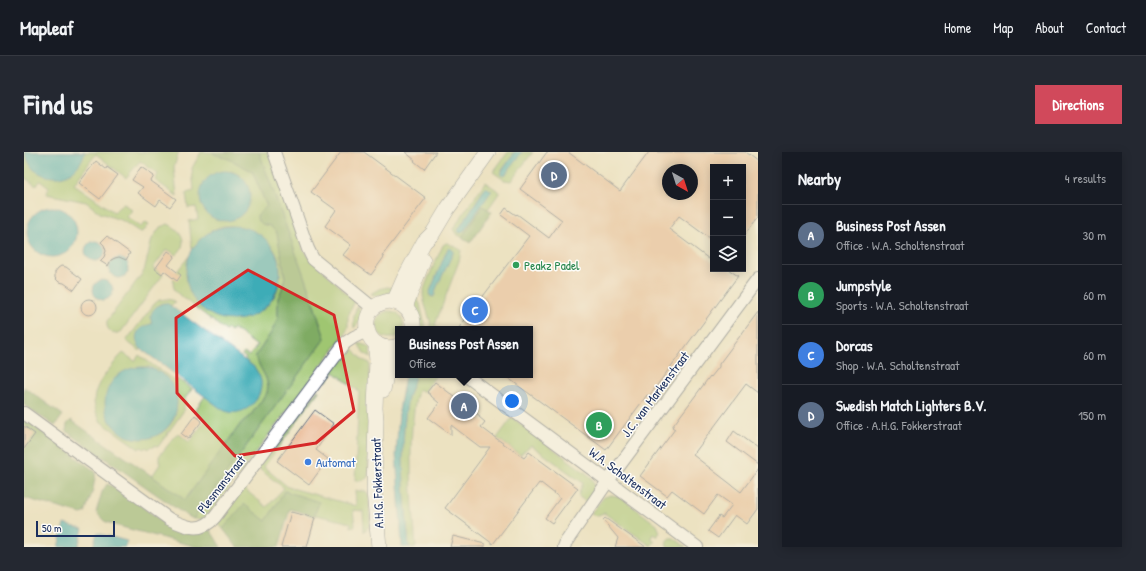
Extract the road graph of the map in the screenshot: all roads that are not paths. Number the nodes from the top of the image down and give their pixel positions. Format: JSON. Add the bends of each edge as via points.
{"nodes":[{"id":1,"x":274,"y":152,"type":"edge"},
{"id":2,"x":488,"y":152,"type":"edge"},
{"id":3,"x":758,"y":279,"type":"edge"},
{"id":4,"x":400,"y":304,"type":"junction"},
{"id":5,"x":373,"y":308,"type":"junction"},
{"id":6,"x":413,"y":326,"type":"edge"},
{"id":7,"x":367,"y":331,"type":"junction"},
{"id":8,"x":377,"y":344,"type":"junction"},
{"id":9,"x":395,"y":347,"type":"edge"},
{"id":10,"x":395,"y":350,"type":"edge"},
{"id":11,"x":470,"y":378,"type":"edge"},
{"id":12,"x":24,"y":413,"type":"edge"},
{"id":13,"x":376,"y":420,"type":"junction"},
{"id":14,"x":608,"y":481,"type":"junction"},
{"id":15,"x":379,"y":547,"type":"edge"},
{"id":16,"x":564,"y":547,"type":"edge"},
{"id":17,"x":697,"y":547,"type":"edge"}],
"edges":[{"from":1,"to":5,"type":"street","via":[[313,259]]},
{"from":2,"to":4,"type":"street","via":[[433,233],[424,242],[404,279]]},
{"from":3,"to":14,"type":"street","name":"J.C. van Markenstraat"},
{"from":4,"to":5,"type":"street","via":[[383,302]]},
{"from":4,"to":6,"type":"street","via":[[412,317]]},
{"from":5,"to":7,"type":"street","via":[[367,319]]},
{"from":7,"to":8,"type":"street"},
{"from":7,"to":12,"type":"street","name":"Plesmanstraat","via":[[345,343],[215,517],[200,528],[180,525],[169,519]]},
{"from":8,"to":9,"type":"street","via":[[386,348]]},
{"from":8,"to":13,"type":"street","name":"A.H.G. Fokkerstraat"},
{"from":10,"to":13,"type":"street","name":"A.H.G. Fokkerstraat","via":[[389,363]]},
{"from":11,"to":14,"type":"street","name":"W.A. Scholtenstraat"},
{"from":13,"to":15,"type":"street","name":"A.H.G. Fokkerstraat","via":[[374,490]]},
{"from":14,"to":16,"type":"street","name":"J.C. van Markenstraat"},
{"from":14,"to":17,"type":"street","name":"W.A. Scholtenstraat"}]}
